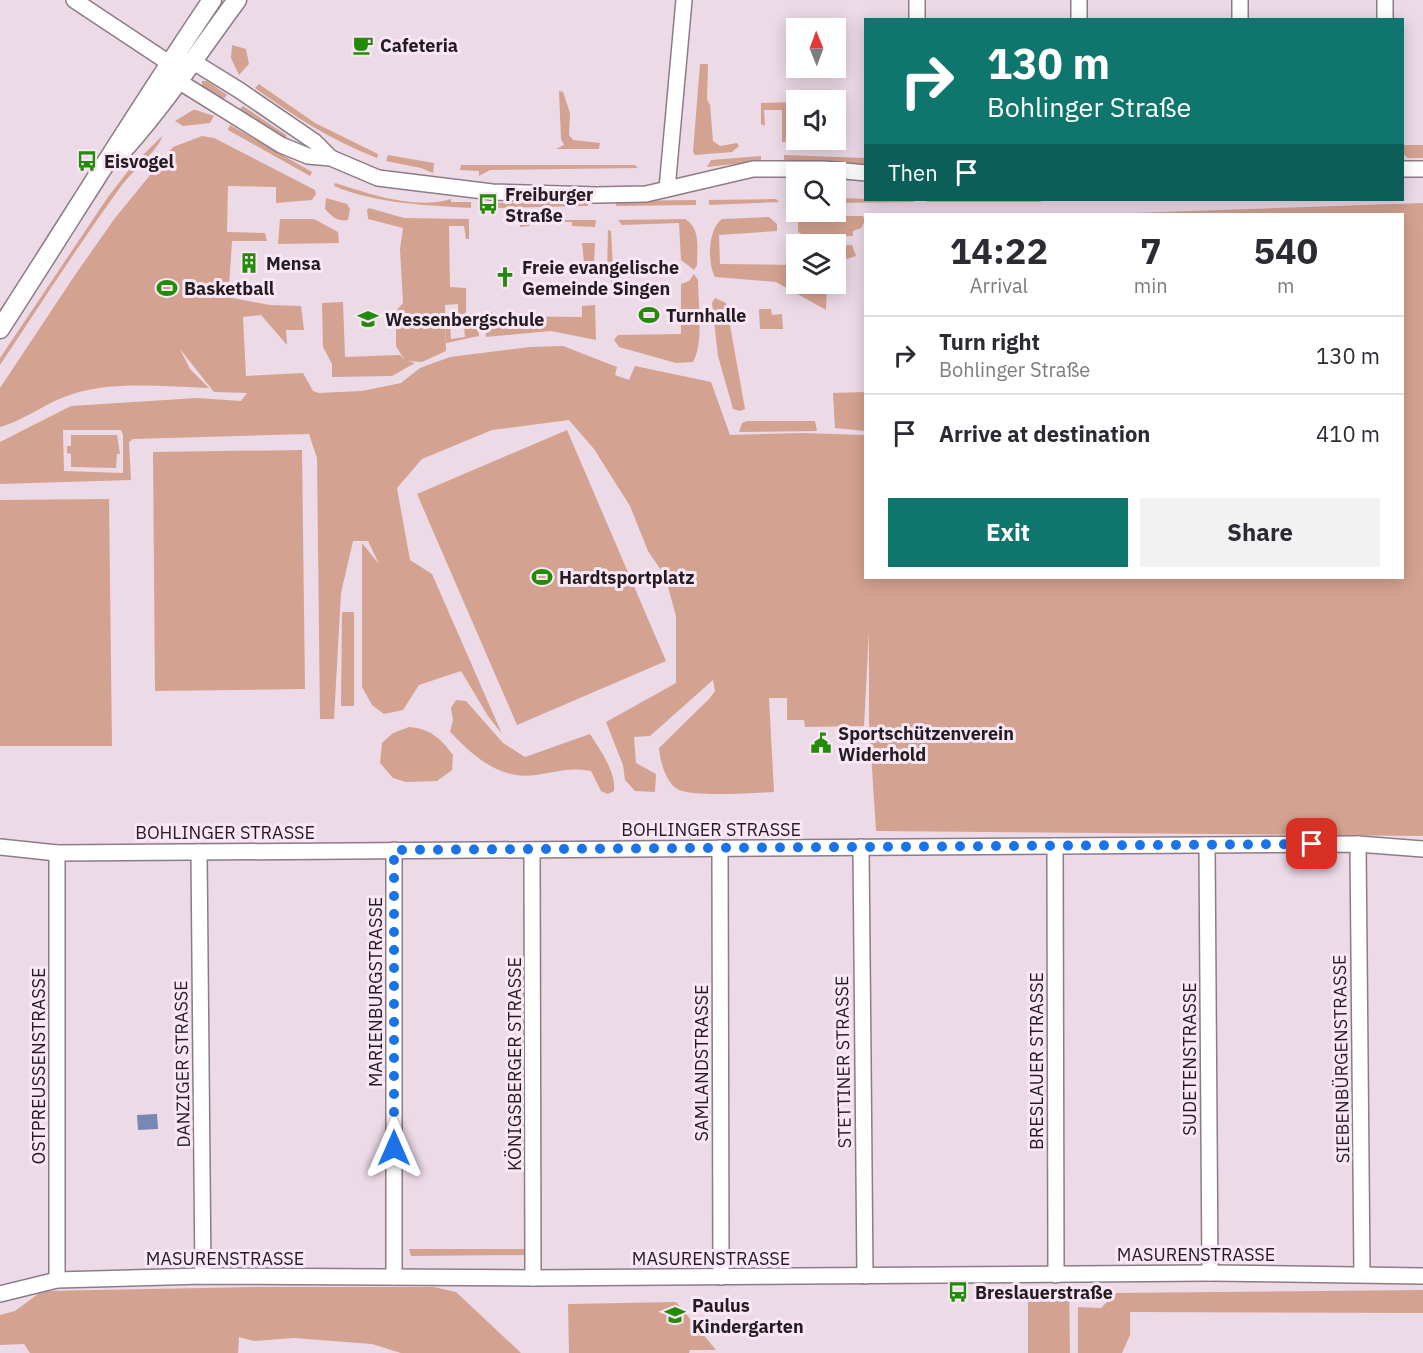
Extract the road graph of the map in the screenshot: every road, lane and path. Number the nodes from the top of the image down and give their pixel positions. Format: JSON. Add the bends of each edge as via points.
{"nodes":[{"id":1,"x":74,"y":0,"type":"edge"},
{"id":2,"x":212,"y":0,"type":"edge"},
{"id":3,"x":237,"y":0,"type":"edge"},
{"id":4,"x":684,"y":0,"type":"edge"},
{"id":5,"x":917,"y":0,"type":"edge"},
{"id":6,"x":1079,"y":0,"type":"edge"},
{"id":7,"x":1240,"y":0,"type":"edge"},
{"id":8,"x":1385,"y":0,"type":"edge"},
{"id":9,"x":917,"y":18,"type":"edge"},
{"id":10,"x":1079,"y":18,"type":"edge"},
{"id":11,"x":1240,"y":18,"type":"edge"},
{"id":12,"x":1385,"y":18,"type":"edge"},
{"id":13,"x":192,"y":61,"type":"junction"},
{"id":14,"x":169,"y":63,"type":"junction"},
{"id":15,"x":180,"y":82,"type":"junction"},
{"id":16,"x":331,"y":158,"type":"junction"},
{"id":17,"x":1404,"y":169,"type":"edge"},
{"id":18,"x":1423,"y":169,"type":"edge"},
{"id":19,"x":864,"y":173,"type":"edge"},
{"id":20,"x":99,"y":177,"type":"junction"},
{"id":21,"x":667,"y":189,"type":"junction"},
{"id":22,"x":0,"y":329,"type":"edge"},
{"id":23,"x":1358,"y":844,"type":"junction"},
{"id":24,"x":1207,"y":845,"type":"junction"},
{"id":25,"x":1054,"y":846,"type":"junction"},
{"id":26,"x":0,"y":847,"type":"edge"},
{"id":27,"x":861,"y":847,"type":"junction"},
{"id":28,"x":720,"y":848,"type":"junction"},
{"id":29,"x":1423,"y":849,"type":"edge"},
{"id":30,"x":394,"y":850,"type":"junction"},
{"id":31,"x":532,"y":850,"type":"junction"},
{"id":32,"x":199,"y":852,"type":"junction"},
{"id":33,"x":57,"y":853,"type":"junction"},
{"id":34,"x":1210,"y":1273,"type":"junction"},
{"id":35,"x":1362,"y":1274,"type":"junction"},
{"id":36,"x":865,"y":1275,"type":"junction"},
{"id":37,"x":1056,"y":1275,"type":"junction"},
{"id":38,"x":203,"y":1276,"type":"junction"},
{"id":39,"x":1423,"y":1276,"type":"edge"},
{"id":40,"x":394,"y":1277,"type":"junction"},
{"id":41,"x":721,"y":1277,"type":"junction"},
{"id":42,"x":534,"y":1278,"type":"junction"},
{"id":43,"x":57,"y":1280,"type":"junction"},
{"id":44,"x":0,"y":1294,"type":"edge"}],
"edges":[{"from":1,"to":14,"type":"street"},
{"from":2,"to":14,"type":"street"},
{"from":3,"to":13,"type":"street"},
{"from":4,"to":21,"type":"street"},
{"from":5,"to":9,"type":"street"},
{"from":6,"to":10,"type":"street"},
{"from":7,"to":11,"type":"street"},
{"from":8,"to":12,"type":"street"},
{"from":13,"to":14,"type":"street"},
{"from":13,"to":15,"type":"street"},
{"from":13,"to":16,"type":"street"},
{"from":14,"to":15,"type":"street"},
{"from":14,"to":20,"type":"street"},
{"from":15,"to":16,"type":"street","via":[[281,145],[308,156]]},
{"from":15,"to":20,"type":"street"},
{"from":16,"to":21,"type":"street","via":[[378,178],[492,192],[646,194]]},
{"from":17,"to":18,"type":"street"},
{"from":19,"to":21,"type":"street","via":[[753,169]]},
{"from":20,"to":22,"type":"street"},
{"from":23,"to":24,"type":"street","name":"BOHLINGER STRASSE"},
{"from":23,"to":29,"type":"street","name":"BOHLINGER STRASSE"},
{"from":23,"to":35,"type":"street","name":"SIEBENBÜRGENSTRASSE"},
{"from":24,"to":25,"type":"street","name":"BOHLINGER STRASSE"},
{"from":24,"to":34,"type":"street","name":"SUDETENSTRASSE"},
{"from":25,"to":27,"type":"street","name":"BOHLINGER STRASSE"},
{"from":25,"to":37,"type":"street","name":"BRESLAUER STRASSE"},
{"from":26,"to":33,"type":"street","name":"BOHLINGER STRASSE"},
{"from":27,"to":28,"type":"street","name":"BOHLINGER STRASSE"},
{"from":27,"to":36,"type":"street","name":"STETTINER STRASSE"},
{"from":28,"to":31,"type":"street","name":"BOHLINGER STRASSE"},
{"from":28,"to":41,"type":"street","name":"SAMLANDSTRASSE"},
{"from":30,"to":31,"type":"street","name":"BOHLINGER STRASSE"},
{"from":30,"to":32,"type":"street","name":"BOHLINGER STRASSE"},
{"from":30,"to":40,"type":"street","name":"MARIENBURGSTRASSE"},
{"from":31,"to":42,"type":"street","name":"KÖNIGSBERGER STRASSE"},
{"from":32,"to":33,"type":"street","name":"BOHLINGER STRASSE"},
{"from":32,"to":38,"type":"street","name":"DANZIGER STRASSE"},
{"from":33,"to":43,"type":"street","name":"OSTPREUSSENSTRASSE"},
{"from":34,"to":35,"type":"street","name":"MASURENSTRASSE"},
{"from":34,"to":37,"type":"street","name":"MASURENSTRASSE"},
{"from":35,"to":39,"type":"street","name":"MASURENSTRASSE"},
{"from":36,"to":37,"type":"street","name":"MASURENSTRASSE"},
{"from":36,"to":41,"type":"street","name":"MASURENSTRASSE"},
{"from":38,"to":40,"type":"street","name":"MASURENSTRASSE"},
{"from":38,"to":43,"type":"street","name":"MASURENSTRASSE"},
{"from":40,"to":42,"type":"street","name":"MASURENSTRASSE"},
{"from":41,"to":42,"type":"street","name":"MASURENSTRASSE"},
{"from":43,"to":44,"type":"street","name":"MASURENSTRASSE"}]}
